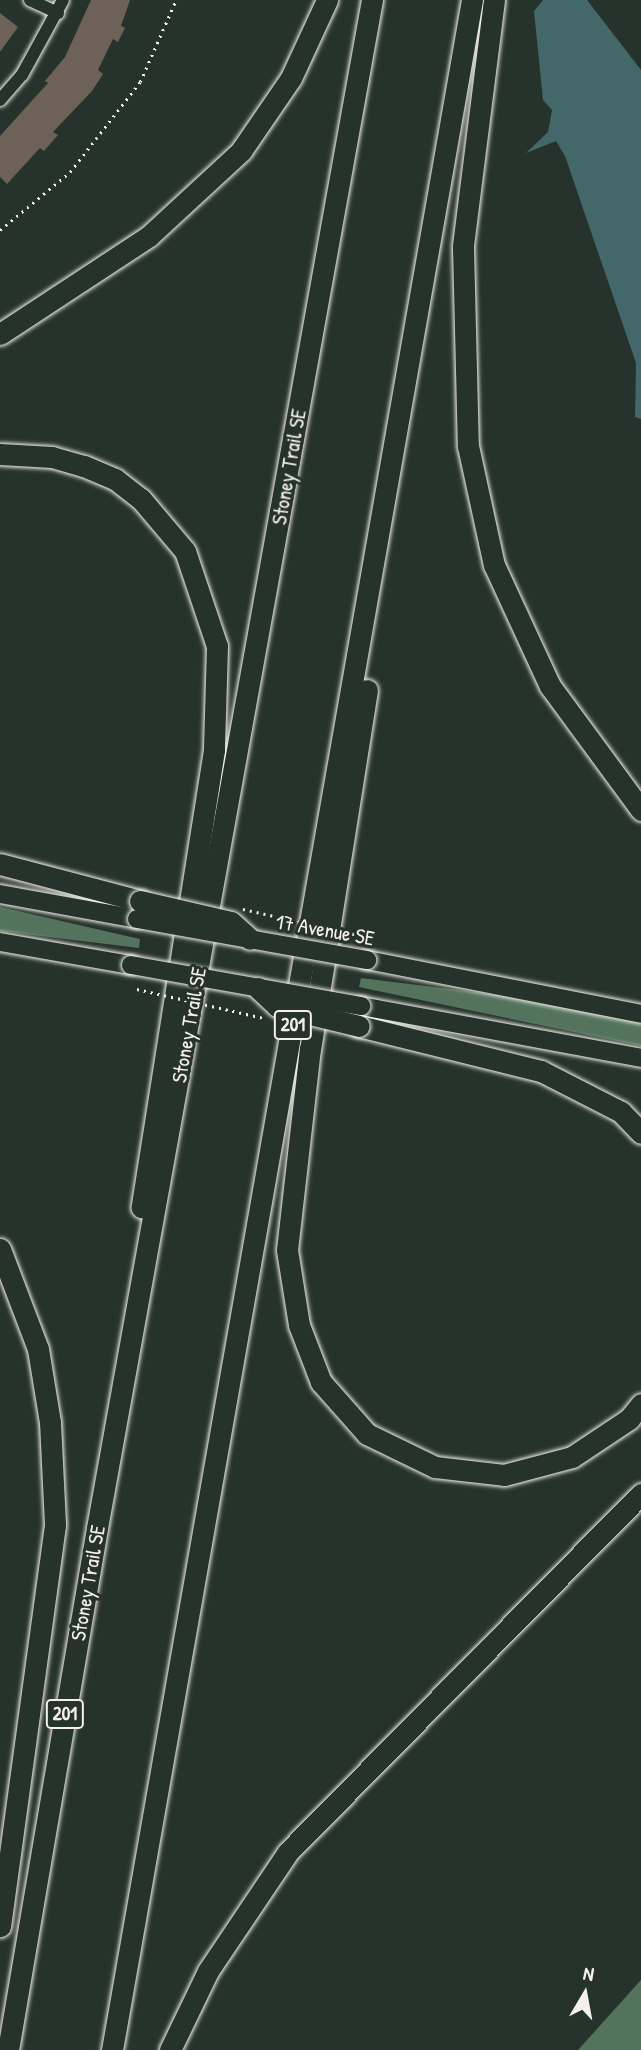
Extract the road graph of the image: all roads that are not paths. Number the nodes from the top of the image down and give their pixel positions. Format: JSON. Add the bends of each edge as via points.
{"nodes":[{"id":1,"x":30,"y":0,"type":"edge"},
{"id":2,"x":63,"y":0,"type":"edge"},
{"id":3,"x":327,"y":0,"type":"edge"},
{"id":4,"x":372,"y":0,"type":"edge"},
{"id":5,"x":472,"y":0,"type":"edge"},
{"id":6,"x":494,"y":0,"type":"edge"},
{"id":7,"x":58,"y":13,"type":"junction"},
{"id":8,"x":0,"y":100,"type":"edge"},
{"id":9,"x":0,"y":334,"type":"edge"},
{"id":10,"x":0,"y":454,"type":"edge"},
{"id":11,"x":383,"y":521,"type":"junction"},
{"id":12,"x":641,"y":810,"type":"edge"},
{"id":13,"x":0,"y":864,"type":"edge"},
{"id":14,"x":0,"y":894,"type":"edge"},
{"id":15,"x":139,"y":910,"type":"junction"},
{"id":16,"x":250,"y":939,"type":"joint"},
{"id":17,"x":0,"y":942,"type":"edge"},
{"id":18,"x":258,"y":988,"type":"joint"},
{"id":19,"x":641,"y":1014,"type":"edge"},
{"id":20,"x":360,"y":1016,"type":"junction"},
{"id":21,"x":641,"y":1058,"type":"edge"},
{"id":22,"x":641,"y":1133,"type":"edge"},
{"id":23,"x":0,"y":1249,"type":"edge"},
{"id":24,"x":126,"y":1378,"type":"junction"},
{"id":25,"x":641,"y":1404,"type":"edge"},
{"id":26,"x":641,"y":1494,"type":"edge"},
{"id":27,"x":0,"y":1926,"type":"edge"},
{"id":28,"x":8,"y":2050,"type":"edge"},
{"id":29,"x":112,"y":2050,"type":"edge"},
{"id":30,"x":170,"y":2050,"type":"edge"}],
"edges":[{"from":1,"to":7,"type":"street"},
{"from":2,"to":7,"type":"street"},
{"from":3,"to":9,"type":"highway","via":[[291,78],[241,151],[149,236]]},
{"from":4,"to":24,"type":"highway","name":"Stoney Trail SE","number":"201"},
{"from":5,"to":11,"type":"highway","number":"201"},
{"from":6,"to":12,"type":"highway","via":[[463,247],[468,446],[494,565],[550,686]]},
{"from":7,"to":8,"type":"street","via":[[22,75]]},
{"from":10,"to":24,"type":"highway","via":[[52,457],[84,466],[115,479],[141,499],[185,551],[217,646],[214,751],[120,1352]]},
{"from":11,"to":25,"type":"highway","via":[[387,562],[310,1048],[287,1250],[299,1325],[321,1382],[367,1434],[435,1467],[504,1475],[572,1457],[629,1419]]},
{"from":11,"to":29,"type":"highway","number":"201"},
{"from":13,"to":15,"type":"highway"},
{"from":14,"to":15,"type":"main road"},
{"from":15,"to":16,"type":"highway","bridge":true,"via":[[231,922]]},
{"from":16,"to":19,"type":"main road","name":"17 Avenue SE","bridge":true},
{"from":17,"to":18,"type":"main road","bridge":true},
{"from":18,"to":20,"type":"highway","bridge":true,"via":[[277,1006]]},
{"from":20,"to":21,"type":"main road"},
{"from":20,"to":22,"type":"highway","via":[[541,1071],[621,1112]]},
{"from":23,"to":27,"type":"highway","via":[[38,1349],[50,1422],[55,1525]]},
{"from":24,"to":28,"type":"highway","name":"Stoney Trail SE","number":"201"},
{"from":26,"to":30,"type":"highway","via":[[288,1852],[208,1970]]}]}
